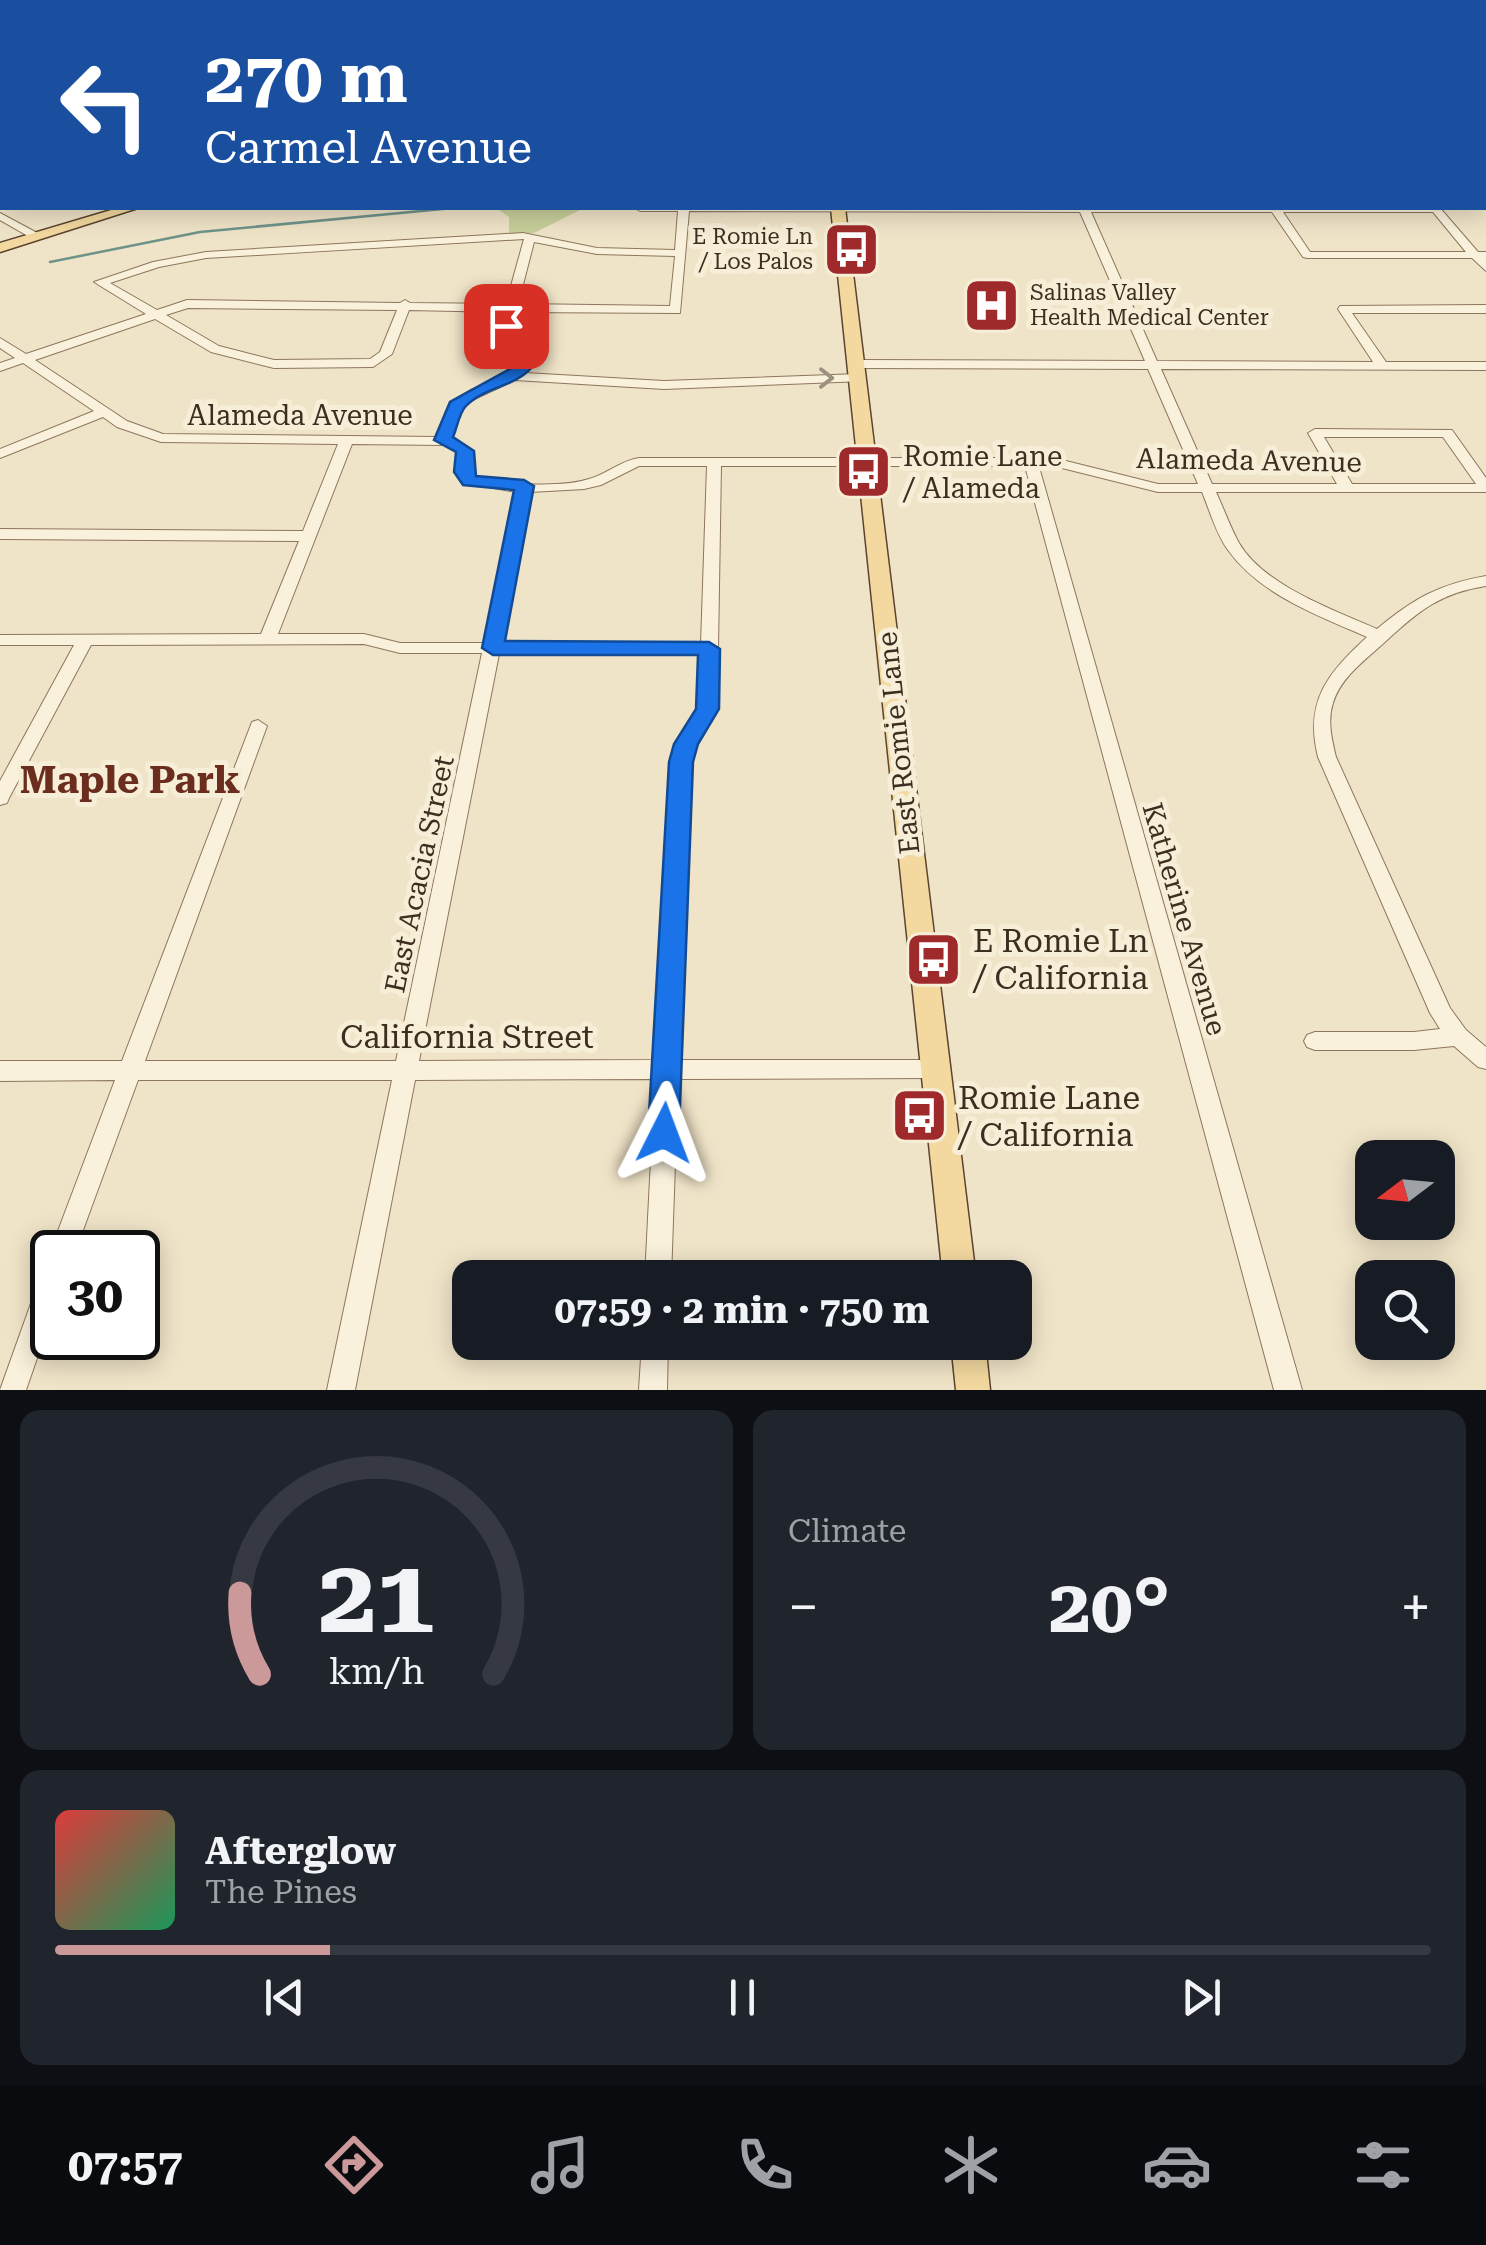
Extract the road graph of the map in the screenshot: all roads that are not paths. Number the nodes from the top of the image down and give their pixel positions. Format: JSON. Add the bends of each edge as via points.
{"nodes":[{"id":1,"x":124,"y":210,"type":"edge"},
{"id":2,"x":684,"y":210,"type":"edge"},
{"id":3,"x":838,"y":210,"type":"edge"},
{"id":4,"x":1084,"y":210,"type":"edge"},
{"id":5,"x":1276,"y":210,"type":"edge"},
{"id":6,"x":1437,"y":210,"type":"edge"},
{"id":7,"x":0,"y":216,"type":"edge"},
{"id":8,"x":530,"y":236,"type":"junction"},
{"id":9,"x":36,"y":237,"type":"junction"},
{"id":10,"x":0,"y":248,"type":"edge"},
{"id":11,"x":680,"y":253,"type":"junction"},
{"id":12,"x":1480,"y":255,"type":"edge"},
{"id":13,"x":1486,"y":268,"type":"edge"},
{"id":14,"x":405,"y":304,"type":"junction"},
{"id":15,"x":1486,"y":309,"type":"edge"},
{"id":16,"x":510,"y":310,"type":"junction"},
{"id":17,"x":152,"y":313,"type":"junction"},
{"id":18,"x":0,"y":342,"type":"edge"},
{"id":19,"x":24,"y":358,"type":"junction"},
{"id":20,"x":666,"y":366,"type":"dead end"},
{"id":21,"x":1152,"y":366,"type":"junction"},
{"id":22,"x":1382,"y":366,"type":"junction"},
{"id":23,"x":1486,"y":366,"type":"edge"},
{"id":24,"x":0,"y":367,"type":"edge"},
{"id":25,"x":858,"y":371,"type":"junction"},
{"id":26,"x":514,"y":376,"type":"junction"},
{"id":27,"x":664,"y":385,"type":"junction"},
{"id":28,"x":104,"y":412,"type":"junction"},
{"id":29,"x":346,"y":440,"type":"junction"},
{"id":30,"x":443,"y":440,"type":"junction"},
{"id":31,"x":0,"y":454,"type":"edge"},
{"id":32,"x":714,"y":462,"type":"junction"},
{"id":33,"x":867,"y":462,"type":"junction"},
{"id":34,"x":1031,"y":462,"type":"junction"},
{"id":35,"x":524,"y":486,"type":"junction"},
{"id":36,"x":1206,"y":488,"type":"junction"},
{"id":37,"x":1347,"y":488,"type":"junction"},
{"id":38,"x":1486,"y":488,"type":"edge"},
{"id":39,"x":0,"y":534,"type":"edge"},
{"id":40,"x":308,"y":536,"type":"junction"},
{"id":41,"x":1486,"y":581,"type":"edge"},
{"id":42,"x":1381,"y":637,"type":"junction"},
{"id":43,"x":0,"y":640,"type":"edge"},
{"id":44,"x":85,"y":640,"type":"junction"},
{"id":45,"x":267,"y":640,"type":"junction"},
{"id":46,"x":493,"y":648,"type":"junction"},
{"id":47,"x":709,"y":649,"type":"junction"},
{"id":48,"x":258,"y":726,"type":"dead end"},
{"id":49,"x":1,"y":794,"type":"edge"},
{"id":50,"x":1458,"y":1036,"type":"junction"},
{"id":51,"x":1316,"y":1041,"type":"dead end"},
{"id":52,"x":1486,"y":1060,"type":"edge"},
{"id":53,"x":407,"y":1069,"type":"junction"},
{"id":54,"x":667,"y":1069,"type":"junction"},
{"id":55,"x":934,"y":1069,"type":"junction"},
{"id":56,"x":0,"y":1070,"type":"edge"},
{"id":57,"x":132,"y":1070,"type":"junction"},
{"id":58,"x":71,"y":1230,"type":"edge"},
{"id":59,"x":659,"y":1260,"type":"edge"},
{"id":60,"x":958,"y":1260,"type":"edge"},
{"id":61,"x":30,"y":1341,"type":"edge"},
{"id":62,"x":654,"y":1360,"type":"edge"},
{"id":63,"x":970,"y":1360,"type":"edge"},
{"id":64,"x":12,"y":1390,"type":"edge"},
{"id":65,"x":342,"y":1390,"type":"edge"},
{"id":66,"x":653,"y":1390,"type":"edge"},
{"id":67,"x":973,"y":1390,"type":"edge"},
{"id":68,"x":1288,"y":1390,"type":"edge"}],
"edges":[{"from":1,"to":9,"type":"main road"},
{"from":2,"to":11,"type":"street"},
{"from":3,"to":25,"type":"main road","name":"East Romie Lane"},
{"from":4,"to":21,"type":"street"},
{"from":5,"to":12,"type":"street","via":[[1307,255]]},
{"from":6,"to":12,"type":"street"},
{"from":7,"to":9,"type":"street"},
{"from":8,"to":11,"type":"street","via":[[588,250]]},
{"from":8,"to":16,"type":"street"},
{"from":8,"to":17,"type":"street","via":[[206,255],[100,282]]},
{"from":9,"to":10,"type":"main road"},
{"from":11,"to":16,"type":"street","via":[[676,310]]},
{"from":12,"to":13,"type":"street"},
{"from":14,"to":16,"type":"street"},
{"from":14,"to":17,"type":"street","via":[[194,304]]},
{"from":14,"to":17,"type":"street","via":[[386,354],[356,366],[240,358]]},
{"from":15,"to":22,"type":"street","via":[[1344,309]]},
{"from":16,"to":26,"type":"street","via":[[507,330],[529,355]]},
{"from":17,"to":19,"type":"street"},
{"from":18,"to":19,"type":"street","name":"Alameda Avenue"},
{"from":19,"to":24,"type":"street"},
{"from":19,"to":28,"type":"street","name":"Alameda Avenue"},
{"from":20,"to":27,"type":"street"},
{"from":21,"to":22,"type":"street"},
{"from":21,"to":25,"type":"street"},
{"from":21,"to":36,"type":"street"},
{"from":22,"to":23,"type":"street"},
{"from":27,"to":25,"type":"street","one_way":true},
{"from":25,"to":33,"type":"main road","name":"East Romie Lane"},
{"from":26,"to":27,"type":"street"},
{"from":26,"to":30,"type":"street","via":[[456,406]]},
{"from":28,"to":29,"type":"street","name":"Alameda Avenue","via":[[135,430],[174,440]]},
{"from":28,"to":31,"type":"street"},
{"from":29,"to":30,"type":"street","name":"Alameda Avenue"},
{"from":29,"to":40,"type":"street"},
{"from":30,"to":35,"type":"street","name":"Alameda Avenue","via":[[465,451],[470,481]]},
{"from":32,"to":33,"type":"street","name":"Alameda Avenue"},
{"from":32,"to":35,"type":"street","name":"Alameda Avenue","via":[[634,462],[590,484]]},
{"from":32,"to":47,"type":"street"},
{"from":33,"to":34,"type":"street","name":"Alameda Avenue"},
{"from":33,"to":55,"type":"main road","name":"East Romie Lane"},
{"from":34,"to":36,"type":"street","name":"Alameda Avenue","via":[[1072,466],[1143,487]]},
{"from":34,"to":68,"type":"street","name":"Katherine Avenue"},
{"from":35,"to":46,"type":"street","name":"East Acacia Street"},
{"from":36,"to":37,"type":"street","name":"Alameda Avenue"},
{"from":36,"to":42,"type":"street","via":[[1233,547],[1263,578]]},
{"from":37,"to":38,"type":"street","name":"Alameda Avenue"},
{"from":37,"to":38,"type":"street","via":[[1315,433],[1448,433]]},
{"from":39,"to":40,"type":"street"},
{"from":40,"to":45,"type":"street"},
{"from":41,"to":42,"type":"street","via":[[1426,600]]},
{"from":42,"to":50,"type":"street","via":[[1332,686],[1322,739],[1428,986]]},
{"from":43,"to":44,"type":"street"},
{"from":44,"to":45,"type":"street"},
{"from":44,"to":49,"type":"street"},
{"from":45,"to":46,"type":"street"},
{"from":46,"to":47,"type":"street"},
{"from":46,"to":53,"type":"street","name":"East Acacia Street"},
{"from":47,"to":54,"type":"street","via":[[708,709],[681,762]]},
{"from":48,"to":57,"type":"street"},
{"from":50,"to":51,"type":"street"},
{"from":50,"to":52,"type":"street"},
{"from":53,"to":54,"type":"street","name":"California Street"},
{"from":53,"to":57,"type":"street","name":"California Street"},
{"from":53,"to":65,"type":"street","name":"East Acacia Street"},
{"from":54,"to":55,"type":"street","name":"California Street"},
{"from":54,"to":59,"type":"street"},
{"from":55,"to":60,"type":"main road","name":"East Romie Lane"},
{"from":56,"to":57,"type":"street","name":"California Street"},
{"from":57,"to":58,"type":"street"},
{"from":61,"to":64,"type":"street"},
{"from":62,"to":66,"type":"street"},
{"from":63,"to":67,"type":"main road"}]}
